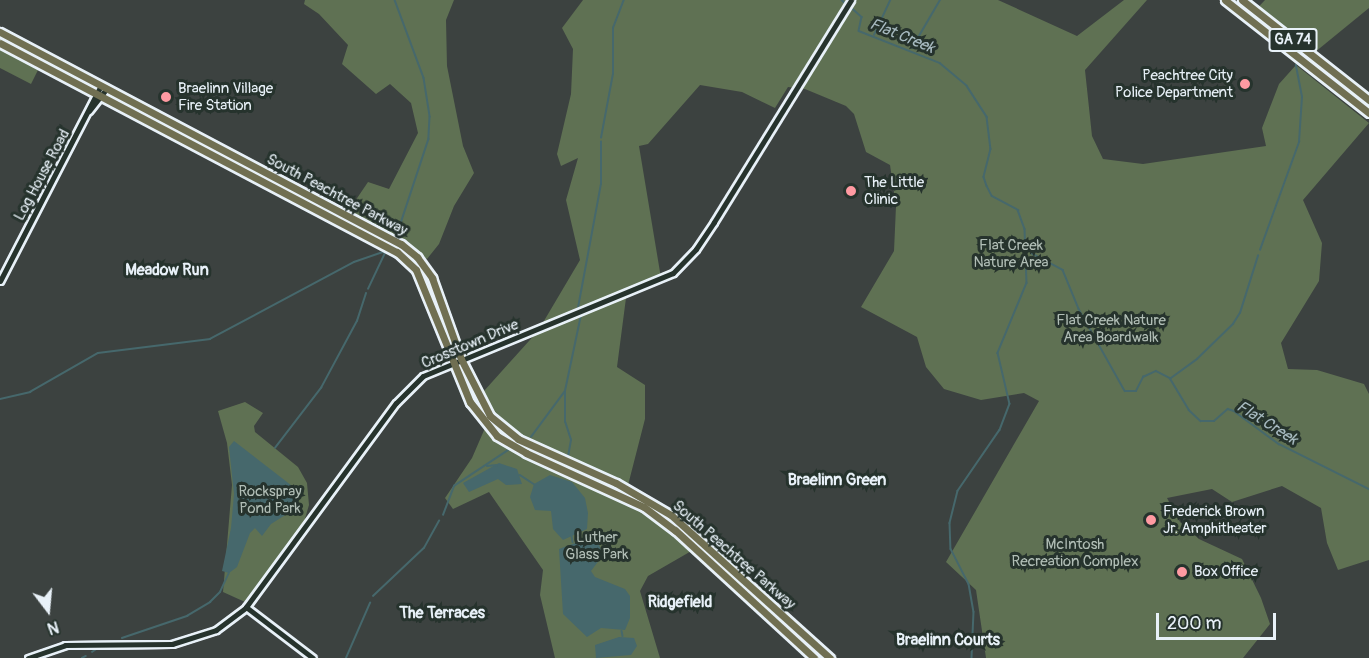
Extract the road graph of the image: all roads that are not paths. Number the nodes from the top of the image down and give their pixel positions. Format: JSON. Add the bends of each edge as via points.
{"nodes":[{"id":1,"x":851,"y":0,"type":"edge"},
{"id":2,"x":1225,"y":0,"type":"edge"},
{"id":3,"x":1242,"y":0,"type":"edge"},
{"id":4,"x":0,"y":32,"type":"edge"},
{"id":5,"x":0,"y":43,"type":"edge"},
{"id":6,"x":104,"y":86,"type":"junction"},
{"id":7,"x":97,"y":97,"type":"junction"},
{"id":8,"x":1369,"y":100,"type":"edge"},
{"id":9,"x":1369,"y":113,"type":"edge"},
{"id":10,"x":0,"y":281,"type":"edge"},
{"id":11,"x":458,"y":360,"type":"junction"},
{"id":12,"x":246,"y":607,"type":"junction"},
{"id":13,"x":28,"y":658,"type":"edge"},
{"id":14,"x":313,"y":658,"type":"edge"},
{"id":15,"x":814,"y":658,"type":"edge"},
{"id":16,"x":830,"y":658,"type":"edge"}],
"edges":[{"from":1,"to":11,"type":"street","name":"Crosstown Drive","via":[[714,222],[684,262],[659,282]]},
{"from":2,"to":9,"type":"main road","number":"GA 74"},
{"from":3,"to":8,"type":"main road","number":"GA 74"},
{"from":4,"to":6,"type":"main road","name":"South Peachtree Parkway"},
{"from":5,"to":7,"type":"main road","name":"South Peachtree Parkway"},
{"from":6,"to":7,"type":"street","name":"Log House Road"},
{"from":6,"to":11,"type":"main road","name":"South Peachtree Parkway","via":[[401,244],[417,257],[432,278]]},
{"from":7,"to":10,"type":"street","name":"Log House Road"},
{"from":7,"to":11,"type":"main road","name":"South Peachtree Parkway","via":[[397,252],[416,270]]},
{"from":11,"to":12,"type":"street","name":"Crosstown Drive","via":[[423,376],[404,394]]},
{"from":11,"to":15,"type":"main road","name":"South Peachtree Parkway","via":[[473,409],[497,436],[644,507],[675,530]]},
{"from":11,"to":16,"type":"main road","name":"South Peachtree Parkway","via":[[481,404],[504,430],[662,509]]},
{"from":12,"to":13,"type":"street","name":"Crosstown Drive","via":[[216,630],[183,642],[65,645]]},
{"from":12,"to":14,"type":"street"}]}
